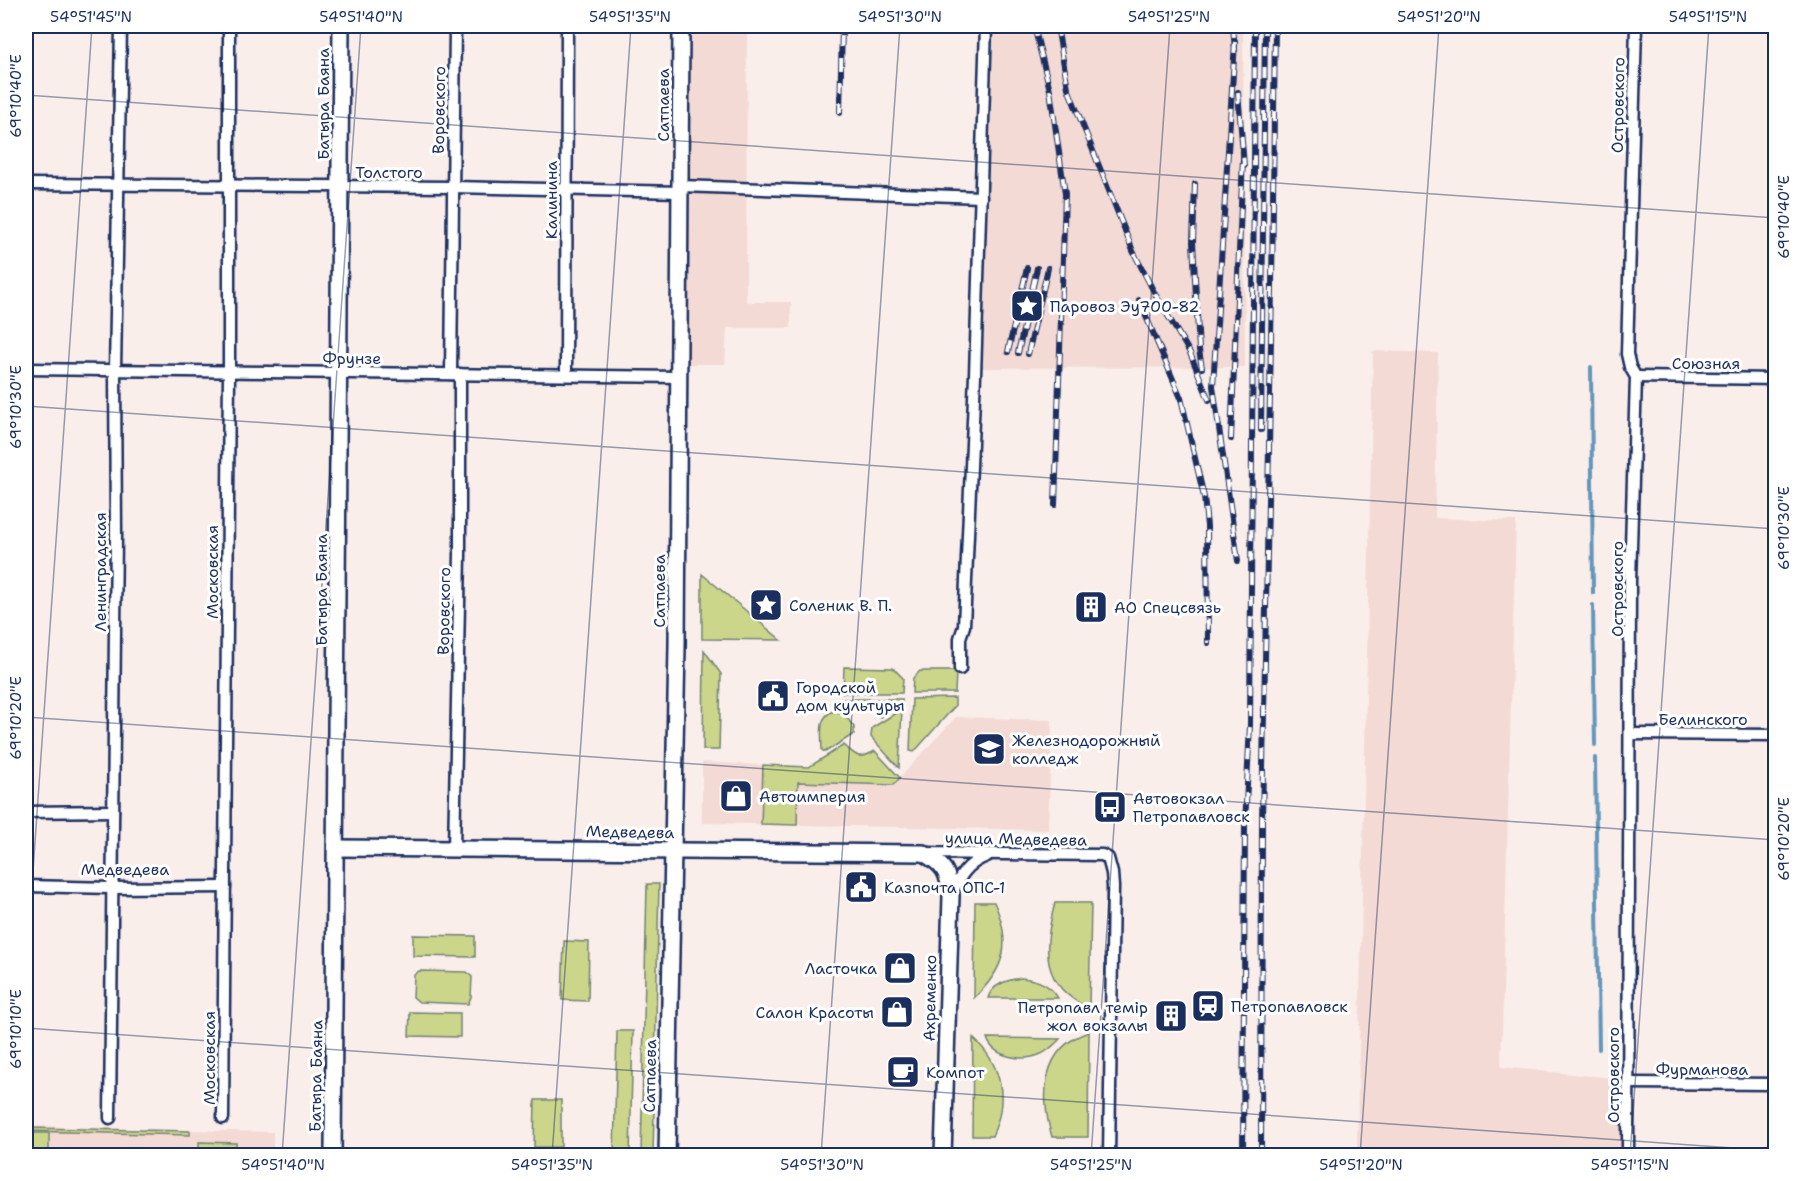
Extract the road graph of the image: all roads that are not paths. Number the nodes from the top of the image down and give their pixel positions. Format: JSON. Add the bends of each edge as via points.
{"nodes":[{"id":1,"x":121,"y":26,"type":"edge"},
{"id":2,"x":229,"y":26,"type":"edge"},
{"id":3,"x":341,"y":26,"type":"edge"},
{"id":4,"x":455,"y":26,"type":"edge"},
{"id":5,"x":567,"y":26,"type":"edge"},
{"id":6,"x":681,"y":26,"type":"edge"},
{"id":7,"x":986,"y":26,"type":"edge"},
{"id":8,"x":1636,"y":26,"type":"edge"},
{"id":9,"x":26,"y":184,"type":"edge"},
{"id":10,"x":119,"y":185,"type":"junction"},
{"id":11,"x":229,"y":186,"type":"junction"},
{"id":12,"x":341,"y":187,"type":"junction"},
{"id":13,"x":453,"y":187,"type":"junction"},
{"id":14,"x":566,"y":189,"type":"junction"},
{"id":15,"x":681,"y":189,"type":"junction"},
{"id":16,"x":981,"y":197,"type":"junction"},
{"id":17,"x":26,"y":369,"type":"edge"},
{"id":18,"x":115,"y":371,"type":"junction"},
{"id":19,"x":229,"y":373,"type":"junction"},
{"id":20,"x":340,"y":373,"type":"junction"},
{"id":21,"x":456,"y":374,"type":"junction"},
{"id":22,"x":566,"y":375,"type":"junction"},
{"id":23,"x":679,"y":377,"type":"junction"},
{"id":24,"x":1636,"y":377,"type":"junction"},
{"id":25,"x":1776,"y":379,"type":"edge"},
{"id":26,"x":960,"y":669,"type":"dead end"},
{"id":27,"x":1630,"y":734,"type":"junction"},
{"id":28,"x":1776,"y":735,"type":"edge"},
{"id":29,"x":113,"y":811,"type":"junction"},
{"id":30,"x":26,"y":812,"type":"edge"},
{"id":31,"x":336,"y":848,"type":"junction"},
{"id":32,"x":454,"y":849,"type":"junction"},
{"id":33,"x":673,"y":851,"type":"junction"},
{"id":34,"x":923,"y":853,"type":"junction"},
{"id":35,"x":994,"y":854,"type":"junction"},
{"id":36,"x":26,"y":886,"type":"edge"},
{"id":37,"x":112,"y":888,"type":"junction"},
{"id":38,"x":225,"y":888,"type":"junction"},
{"id":39,"x":951,"y":896,"type":"junction"},
{"id":40,"x":1628,"y":1083,"type":"junction"},
{"id":41,"x":1776,"y":1084,"type":"edge"},
{"id":42,"x":110,"y":1118,"type":"dead end"},
{"id":43,"x":223,"y":1118,"type":"dead end"},
{"id":44,"x":946,"y":1151,"type":"edge"},
{"id":45,"x":333,"y":1155,"type":"edge"},
{"id":46,"x":667,"y":1155,"type":"edge"},
{"id":47,"x":1109,"y":1155,"type":"edge"},
{"id":48,"x":1628,"y":1155,"type":"edge"}],
"edges":[{"from":1,"to":10,"type":"street","name":"Ленинградская"},
{"from":2,"to":11,"type":"street","name":"Московская"},
{"from":3,"to":12,"type":"street","name":"Батыра Баяна"},
{"from":4,"to":13,"type":"street","name":"Воровского"},
{"from":5,"to":14,"type":"street","name":"Калинина"},
{"from":6,"to":15,"type":"street","name":"Сатпаева"},
{"from":7,"to":16,"type":"street"},
{"from":8,"to":24,"type":"street","name":"Островского","via":[[1627,354]]},
{"from":9,"to":10,"type":"street","name":"Толстого"},
{"from":10,"to":11,"type":"street","name":"Толстого"},
{"from":10,"to":18,"type":"street","name":"Ленинградская"},
{"from":11,"to":12,"type":"street","name":"Толстого"},
{"from":11,"to":19,"type":"street","name":"Московская"},
{"from":12,"to":13,"type":"street","name":"Толстого"},
{"from":12,"to":20,"type":"street","name":"Батыра Баяна"},
{"from":13,"to":14,"type":"street","name":"Толстого"},
{"from":13,"to":21,"type":"street","name":"Воровского"},
{"from":14,"to":15,"type":"street","name":"Толстого"},
{"from":14,"to":22,"type":"street","name":"Калинина"},
{"from":15,"to":16,"type":"street","name":"Толстого"},
{"from":15,"to":23,"type":"street","name":"Сатпаева"},
{"from":16,"to":26,"type":"street"},
{"from":17,"to":18,"type":"street","name":"Фрунзе"},
{"from":18,"to":19,"type":"street","name":"Фрунзе"},
{"from":18,"to":29,"type":"street","name":"Ленинградская"},
{"from":19,"to":20,"type":"street","name":"Фрунзе"},
{"from":19,"to":38,"type":"street","name":"Московская"},
{"from":20,"to":21,"type":"street","name":"Фрунзе"},
{"from":20,"to":31,"type":"street","name":"Батыра Баяна"},
{"from":21,"to":22,"type":"street","name":"Фрунзе"},
{"from":21,"to":32,"type":"street","name":"Воровского","via":[[460,546]]},
{"from":22,"to":23,"type":"street","name":"Фрунзе"},
{"from":23,"to":33,"type":"street","name":"Сатпаева"},
{"from":24,"to":25,"type":"street","name":"Союзная"},
{"from":24,"to":27,"type":"street","name":"Островского"},
{"from":27,"to":28,"type":"street","name":"Белинского"},
{"from":27,"to":40,"type":"street","name":"Островского"},
{"from":29,"to":30,"type":"street"},
{"from":29,"to":37,"type":"street","name":"Ленинградская"},
{"from":31,"to":32,"type":"street","name":"Медведева"},
{"from":31,"to":45,"type":"street","name":"Батыра Баяна"},
{"from":32,"to":33,"type":"street","name":"Медведева"},
{"from":33,"to":34,"type":"street","name":"Медведева"},
{"from":33,"to":46,"type":"street","name":"Сатпаева"},
{"from":34,"to":35,"type":"street","name":"улица Медведева"},
{"from":34,"to":39,"type":"street","name":"Ахременко","via":[[945,869]]},
{"from":35,"to":39,"type":"street","via":[[964,870]]},
{"from":35,"to":47,"type":"street","name":"улица Медведева","via":[[1108,858],[1113,887]]},
{"from":36,"to":37,"type":"street","name":"Медведева"},
{"from":37,"to":38,"type":"street","name":"Медведева"},
{"from":37,"to":42,"type":"street","name":"Ленинградская"},
{"from":38,"to":43,"type":"street","name":"Московская"},
{"from":39,"to":44,"type":"street","name":"Ахременко"},
{"from":40,"to":41,"type":"street","name":"Фурманова"},
{"from":40,"to":48,"type":"street","name":"Островского"}]}
